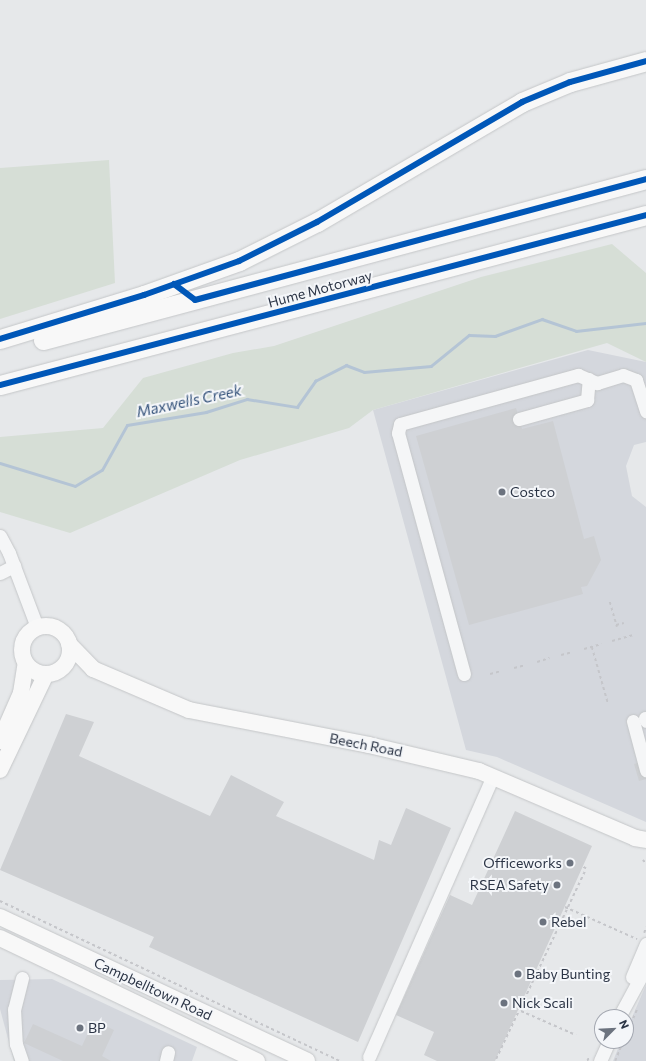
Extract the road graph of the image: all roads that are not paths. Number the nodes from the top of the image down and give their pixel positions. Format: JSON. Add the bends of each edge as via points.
{"nodes":[{"id":1,"x":646,"y":61,"type":"edge"},
{"id":2,"x":646,"y":179,"type":"edge"},
{"id":3,"x":646,"y":215,"type":"edge"},
{"id":4,"x":0,"y":338,"type":"edge"},
{"id":5,"x":0,"y":351,"type":"edge"},
{"id":6,"x":589,"y":379,"type":"junction"},
{"id":7,"x":0,"y":385,"type":"edge"},
{"id":8,"x":646,"y":411,"type":"edge"},
{"id":9,"x":519,"y":419,"type":"dead end"},
{"id":10,"x":0,"y":536,"type":"edge"},
{"id":11,"x":14,"y":566,"type":"junction"},
{"id":12,"x":0,"y":573,"type":"edge"},
{"id":13,"x":36,"y":627,"type":"junction"},
{"id":14,"x":69,"y":644,"type":"junction"},
{"id":15,"x":26,"y":663,"type":"junction"},
{"id":16,"x":93,"y":669,"type":"junction"},
{"id":17,"x":53,"y":672,"type":"junction"},
{"id":18,"x":464,"y":674,"type":"dead end"},
{"id":19,"x":641,"y":720,"type":"edge"},
{"id":20,"x":0,"y":741,"type":"edge"},
{"id":21,"x":646,"y":741,"type":"edge"},
{"id":22,"x":0,"y":770,"type":"edge"},
{"id":23,"x":646,"y":770,"type":"edge"},
{"id":24,"x":493,"y":776,"type":"junction"},
{"id":25,"x":642,"y":846,"type":"edge"},
{"id":26,"x":0,"y":917,"type":"edge"},
{"id":27,"x":1,"y":939,"type":"edge"},
{"id":28,"x":643,"y":942,"type":"edge"},
{"id":29,"x":646,"y":967,"type":"edge"},
{"id":30,"x":22,"y":978,"type":"dead end"},
{"id":31,"x":631,"y":990,"type":"junction"},
{"id":32,"x":623,"y":1009,"type":"edge"},
{"id":33,"x":605,"y":1049,"type":"edge"},
{"id":34,"x":369,"y":1057,"type":"dead end"},
{"id":35,"x":22,"y":1061,"type":"edge"},
{"id":36,"x":256,"y":1061,"type":"edge"},
{"id":37,"x":307,"y":1061,"type":"edge"},
{"id":38,"x":600,"y":1061,"type":"edge"}],
"edges":[{"from":1,"to":4,"type":"highway","via":[[570,82],[522,102],[317,222],[239,260],[144,295]]},
{"from":2,"to":5,"type":"highway","name":"Hume Motorway"},
{"from":3,"to":7,"type":"highway","name":"Hume Motorway"},
{"from":6,"to":8,"type":"street","via":[[597,383],[623,375],[636,380]]},
{"from":6,"to":9,"type":"street","via":[[587,400]]},
{"from":6,"to":18,"type":"street","via":[[578,375],[400,424],[398,433]]},
{"from":10,"to":11,"type":"street"},
{"from":11,"to":12,"type":"street"},
{"from":11,"to":13,"type":"street"},
{"from":13,"to":14,"type":"main road","via":[[53,626],[66,636]]},
{"from":13,"to":15,"type":"main road","via":[[23,643]]},
{"from":14,"to":16,"type":"main road","name":"Beech Road"},
{"from":14,"to":17,"type":"main road","via":[[68,658]]},
{"from":15,"to":17,"type":"main road","via":[[39,673]]},
{"from":15,"to":20,"type":"main road","via":[[21,693]]},
{"from":16,"to":17,"type":"main road","name":"Beech Road"},
{"from":16,"to":24,"type":"main road","name":"Beech Road","via":[[189,710],[369,745]]},
{"from":17,"to":22,"type":"main road"},
{"from":19,"to":21,"type":"street"},
{"from":19,"to":23,"type":"street"},
{"from":24,"to":25,"type":"main road","name":"Beech Road"},
{"from":24,"to":34,"type":"street"},
{"from":26,"to":37,"type":"main road","name":"Campbelltown Road"},
{"from":27,"to":36,"type":"main road","name":"Campbelltown Road"},
{"from":28,"to":31,"type":"street","via":[[630,983]]},
{"from":29,"to":31,"type":"street","via":[[637,986]]},
{"from":30,"to":35,"type":"street","via":[[14,1009],[16,1044]]},
{"from":31,"to":32,"type":"street"},
{"from":33,"to":38,"type":"street"}]}
